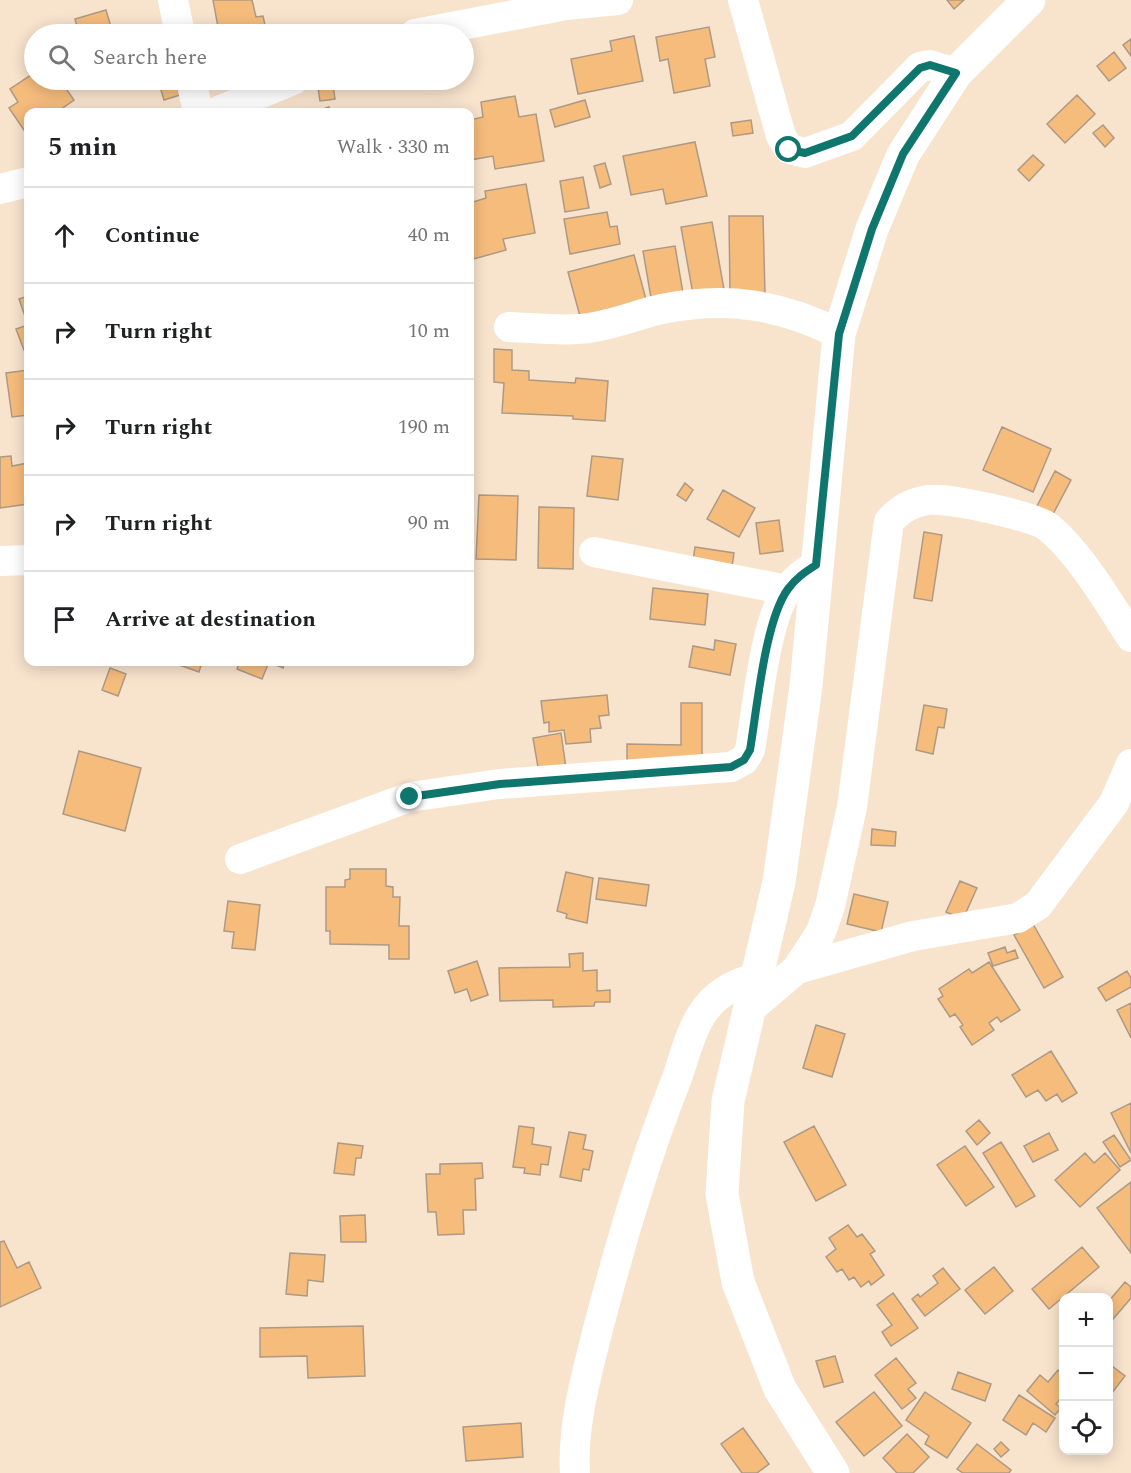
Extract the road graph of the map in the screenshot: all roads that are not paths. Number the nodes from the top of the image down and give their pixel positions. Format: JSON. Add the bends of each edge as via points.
{"nodes":[{"id":1,"x":173,"y":0,"type":"edge"},
{"id":2,"x":618,"y":0,"type":"edge"},
{"id":3,"x":743,"y":0,"type":"edge"},
{"id":4,"x":1029,"y":0,"type":"edge"},
{"id":5,"x":178,"y":24,"type":"edge"},
{"id":6,"x":467,"y":24,"type":"edge"},
{"id":7,"x":956,"y":73,"type":"junction"},
{"id":8,"x":192,"y":90,"type":"edge"},
{"id":9,"x":269,"y":90,"type":"edge"},
{"id":10,"x":197,"y":108,"type":"edge"},
{"id":11,"x":226,"y":108,"type":"edge"},
{"id":12,"x":24,"y":183,"type":"edge"},
{"id":13,"x":0,"y":189,"type":"edge"},
{"id":14,"x":508,"y":327,"type":"dead end"},
{"id":15,"x":839,"y":334,"type":"junction"},
{"id":16,"x":594,"y":552,"type":"dead end"},
{"id":17,"x":24,"y":560,"type":"edge"},
{"id":18,"x":0,"y":561,"type":"edge"},
{"id":19,"x":816,"y":565,"type":"junction"},
{"id":20,"x":787,"y":590,"type":"junction"},
{"id":21,"x":1131,"y":637,"type":"edge"},
{"id":22,"x":1131,"y":764,"type":"edge"},
{"id":23,"x":240,"y":859,"type":"dead end"},
{"id":24,"x":797,"y":969,"type":"junction"},
{"id":25,"x":754,"y":993,"type":"junction"},
{"id":26,"x":575,"y":1473,"type":"edge"},
{"id":27,"x":833,"y":1473,"type":"edge"}],
"edges":[{"from":1,"to":5,"type":"street"},
{"from":2,"to":6,"type":"street","via":[[566,5]]},
{"from":3,"to":7,"type":"street","via":[[781,136],[789,150],[805,153],[852,136],[920,68],[930,65]]},
{"from":4,"to":7,"type":"street"},
{"from":7,"to":15,"type":"street","via":[[903,154],[872,229]]},
{"from":8,"to":10,"type":"street"},
{"from":9,"to":11,"type":"street"},
{"from":12,"to":13,"type":"street"},
{"from":14,"to":15,"type":"street","via":[[594,328],[663,309],[711,304],[763,305],[805,317]]},
{"from":15,"to":19,"type":"street"},
{"from":16,"to":20,"type":"street"},
{"from":17,"to":18,"type":"street"},
{"from":19,"to":20,"type":"street","via":[[798,576]]},
{"from":19,"to":25,"type":"street","via":[[806,686],[779,882]]},
{"from":20,"to":23,"type":"street","via":[[774,615],[750,750],[744,760],[731,767],[500,784],[410,797]]},
{"from":21,"to":24,"type":"street","via":[[1092,577],[1047,526],[1017,514],[931,499],[904,506],[889,521],[852,807],[830,906],[820,932]]},
{"from":22,"to":24,"type":"street","via":[[1114,802],[1038,905],[1018,918],[913,936]]},
{"from":24,"to":25,"type":"street"},
{"from":25,"to":26,"type":"street","via":[[738,982],[701,1015],[659,1123],[613,1270],[588,1370],[573,1447]]},
{"from":25,"to":27,"type":"street","via":[[728,1101],[722,1194],[738,1282],[780,1389]]}]}
